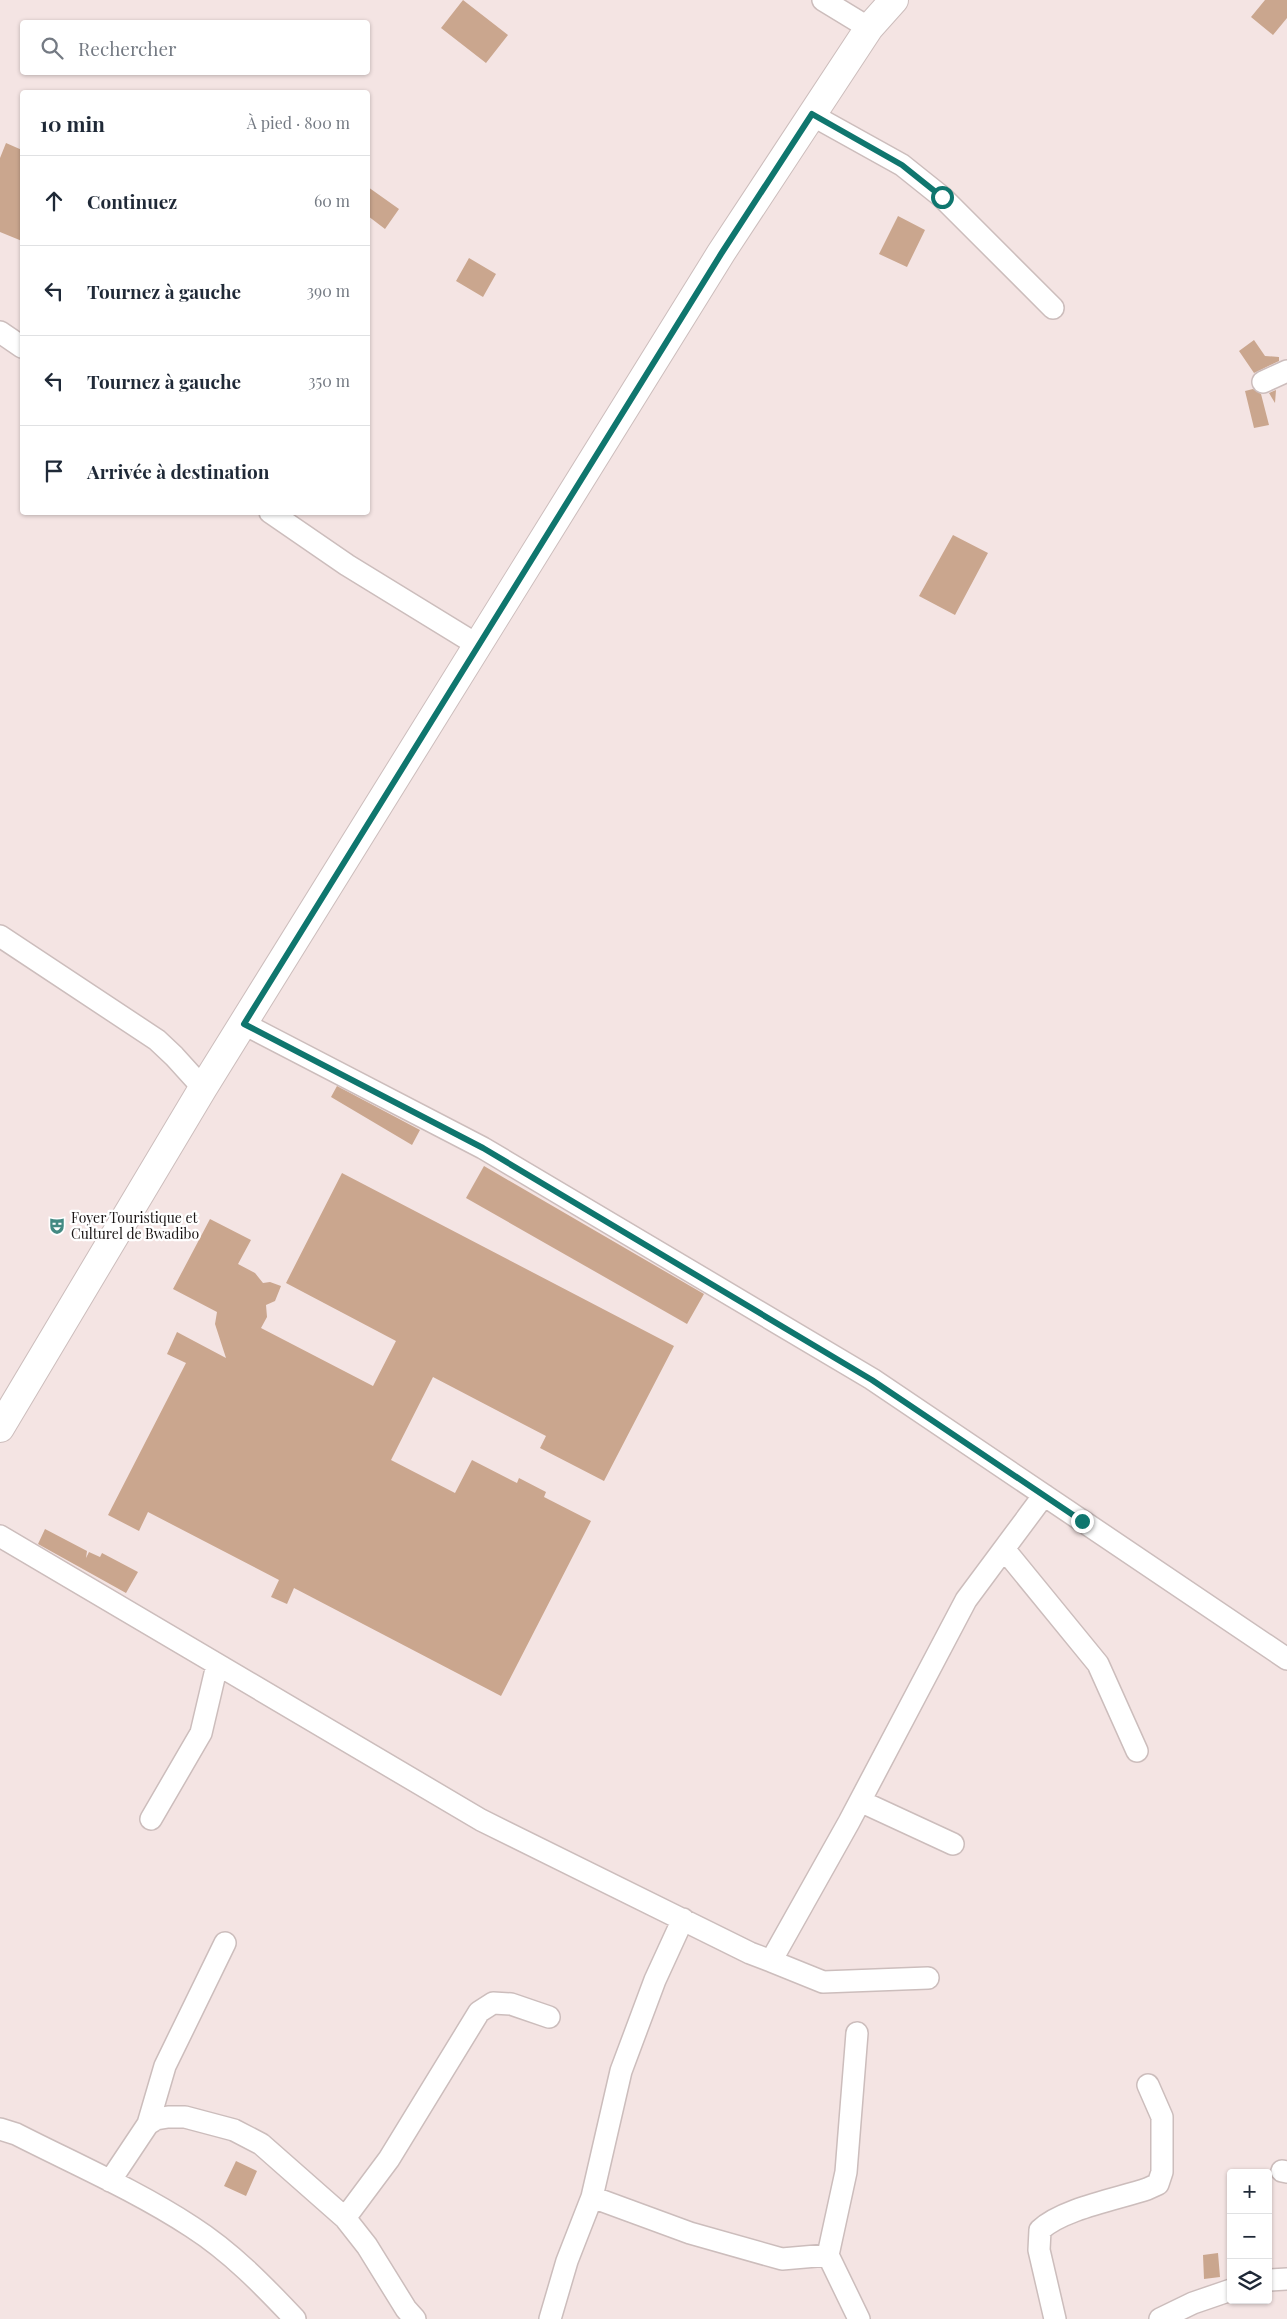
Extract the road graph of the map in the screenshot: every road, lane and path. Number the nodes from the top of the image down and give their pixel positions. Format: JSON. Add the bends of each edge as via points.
{"nodes":[{"id":1,"x":823,"y":0,"type":"edge"},
{"id":2,"x":894,"y":0,"type":"edge"},
{"id":3,"x":869,"y":28,"type":"junction"},
{"id":4,"x":812,"y":114,"type":"junction"},
{"id":5,"x":1053,"y":308,"type":"dead end"},
{"id":6,"x":0,"y":332,"type":"edge"},
{"id":7,"x":20,"y":346,"type":"edge"},
{"id":8,"x":1287,"y":371,"type":"edge"},
{"id":9,"x":1263,"y":382,"type":"dead end"},
{"id":10,"x":274,"y":515,"type":"edge"},
{"id":11,"x":479,"y":646,"type":"junction"},
{"id":12,"x":0,"y":936,"type":"edge"},
{"id":13,"x":244,"y":1024,"type":"junction"},
{"id":14,"x":203,"y":1088,"type":"junction"},
{"id":15,"x":0,"y":1428,"type":"edge"},
{"id":16,"x":1044,"y":1495,"type":"junction"},
{"id":17,"x":0,"y":1536,"type":"edge"},
{"id":18,"x":1004,"y":1549,"type":"junction"},
{"id":19,"x":1287,"y":1659,"type":"edge"},
{"id":20,"x":218,"y":1664,"type":"junction"},
{"id":21,"x":1137,"y":1751,"type":"dead end"},
{"id":22,"x":860,"y":1801,"type":"junction"},
{"id":23,"x":152,"y":1819,"type":"dead end"},
{"id":24,"x":953,"y":1844,"type":"dead end"},
{"id":25,"x":683,"y":1919,"type":"junction"},
{"id":26,"x":225,"y":1943,"type":"dead end"},
{"id":27,"x":771,"y":1961,"type":"junction"},
{"id":28,"x":928,"y":1978,"type":"dead end"},
{"id":29,"x":549,"y":2017,"type":"dead end"},
{"id":30,"x":857,"y":2033,"type":"dead end"},
{"id":31,"x":1148,"y":2085,"type":"dead end"},
{"id":32,"x":148,"y":2124,"type":"junction"},
{"id":33,"x":0,"y":2129,"type":"edge"},
{"id":34,"x":110,"y":2181,"type":"junction"},
{"id":35,"x":592,"y":2197,"type":"junction"},
{"id":36,"x":346,"y":2218,"type":"junction"},
{"id":37,"x":828,"y":2255,"type":"junction"},
{"id":38,"x":1287,"y":2279,"type":"edge"},
{"id":39,"x":1272,"y":2280,"type":"edge"},
{"id":40,"x":1227,"y":2291,"type":"edge"},
{"id":41,"x":295,"y":2319,"type":"edge"},
{"id":42,"x":415,"y":2319,"type":"edge"},
{"id":43,"x":550,"y":2319,"type":"edge"},
{"id":44,"x":859,"y":2319,"type":"edge"},
{"id":45,"x":1055,"y":2319,"type":"edge"},
{"id":46,"x":1160,"y":2319,"type":"edge"}],
"edges":[{"from":1,"to":3,"type":"street"},
{"from":2,"to":3,"type":"main road"},
{"from":3,"to":4,"type":"main road"},
{"from":4,"to":5,"type":"street","via":[[902,165],[942,197]]},
{"from":4,"to":11,"type":"main road","via":[[721,254]]},
{"from":6,"to":7,"type":"street"},
{"from":8,"to":9,"type":"street"},
{"from":10,"to":11,"type":"street","via":[[347,565]]},
{"from":11,"to":13,"type":"main road"},
{"from":12,"to":14,"type":"street","via":[[156,1040]]},
{"from":13,"to":14,"type":"main road"},
{"from":13,"to":16,"type":"street","via":[[500,1158],[872,1380]]},
{"from":14,"to":15,"type":"main road"},
{"from":16,"to":18,"type":"street"},
{"from":16,"to":19,"type":"street"},
{"from":17,"to":20,"type":"street"},
{"from":18,"to":21,"type":"street","via":[[1098,1664]]},
{"from":18,"to":22,"type":"street","via":[[966,1600]]},
{"from":20,"to":23,"type":"street","via":[[201,1733]]},
{"from":20,"to":25,"type":"street","via":[[481,1820]]},
{"from":22,"to":24,"type":"street"},
{"from":22,"to":27,"type":"street"},
{"from":25,"to":27,"type":"street"},
{"from":25,"to":35,"type":"street","via":[[655,1980],[621,2071]]},
{"from":26,"to":32,"type":"street","via":[[165,2066]]},
{"from":27,"to":28,"type":"street","via":[[823,1982]]},
{"from":29,"to":36,"type":"street","via":[[511,2004],[494,2003],[479,2012],[389,2159]]},
{"from":30,"to":37,"type":"street","via":[[846,2172]]},
{"from":31,"to":45,"type":"street","via":[[1162,2117],[1162,2172],[1158,2184],[1061,2215],[1040,2230],[1039,2250]]},
{"from":32,"to":34,"type":"street"},
{"from":32,"to":36,"type":"street","via":[[156,2119],[185,2117],[234,2130],[261,2144]]},
{"from":33,"to":34,"type":"street"},
{"from":34,"to":41,"type":"street","via":[[194,2228],[229,2255]]},
{"from":35,"to":37,"type":"street","via":[[690,2233],[782,2259]]},
{"from":35,"to":43,"type":"street","via":[[567,2261]]},
{"from":36,"to":42,"type":"street"},
{"from":37,"to":44,"type":"street"},
{"from":38,"to":39,"type":"street"},
{"from":40,"to":46,"type":"street","via":[[1194,2302]]}]}
